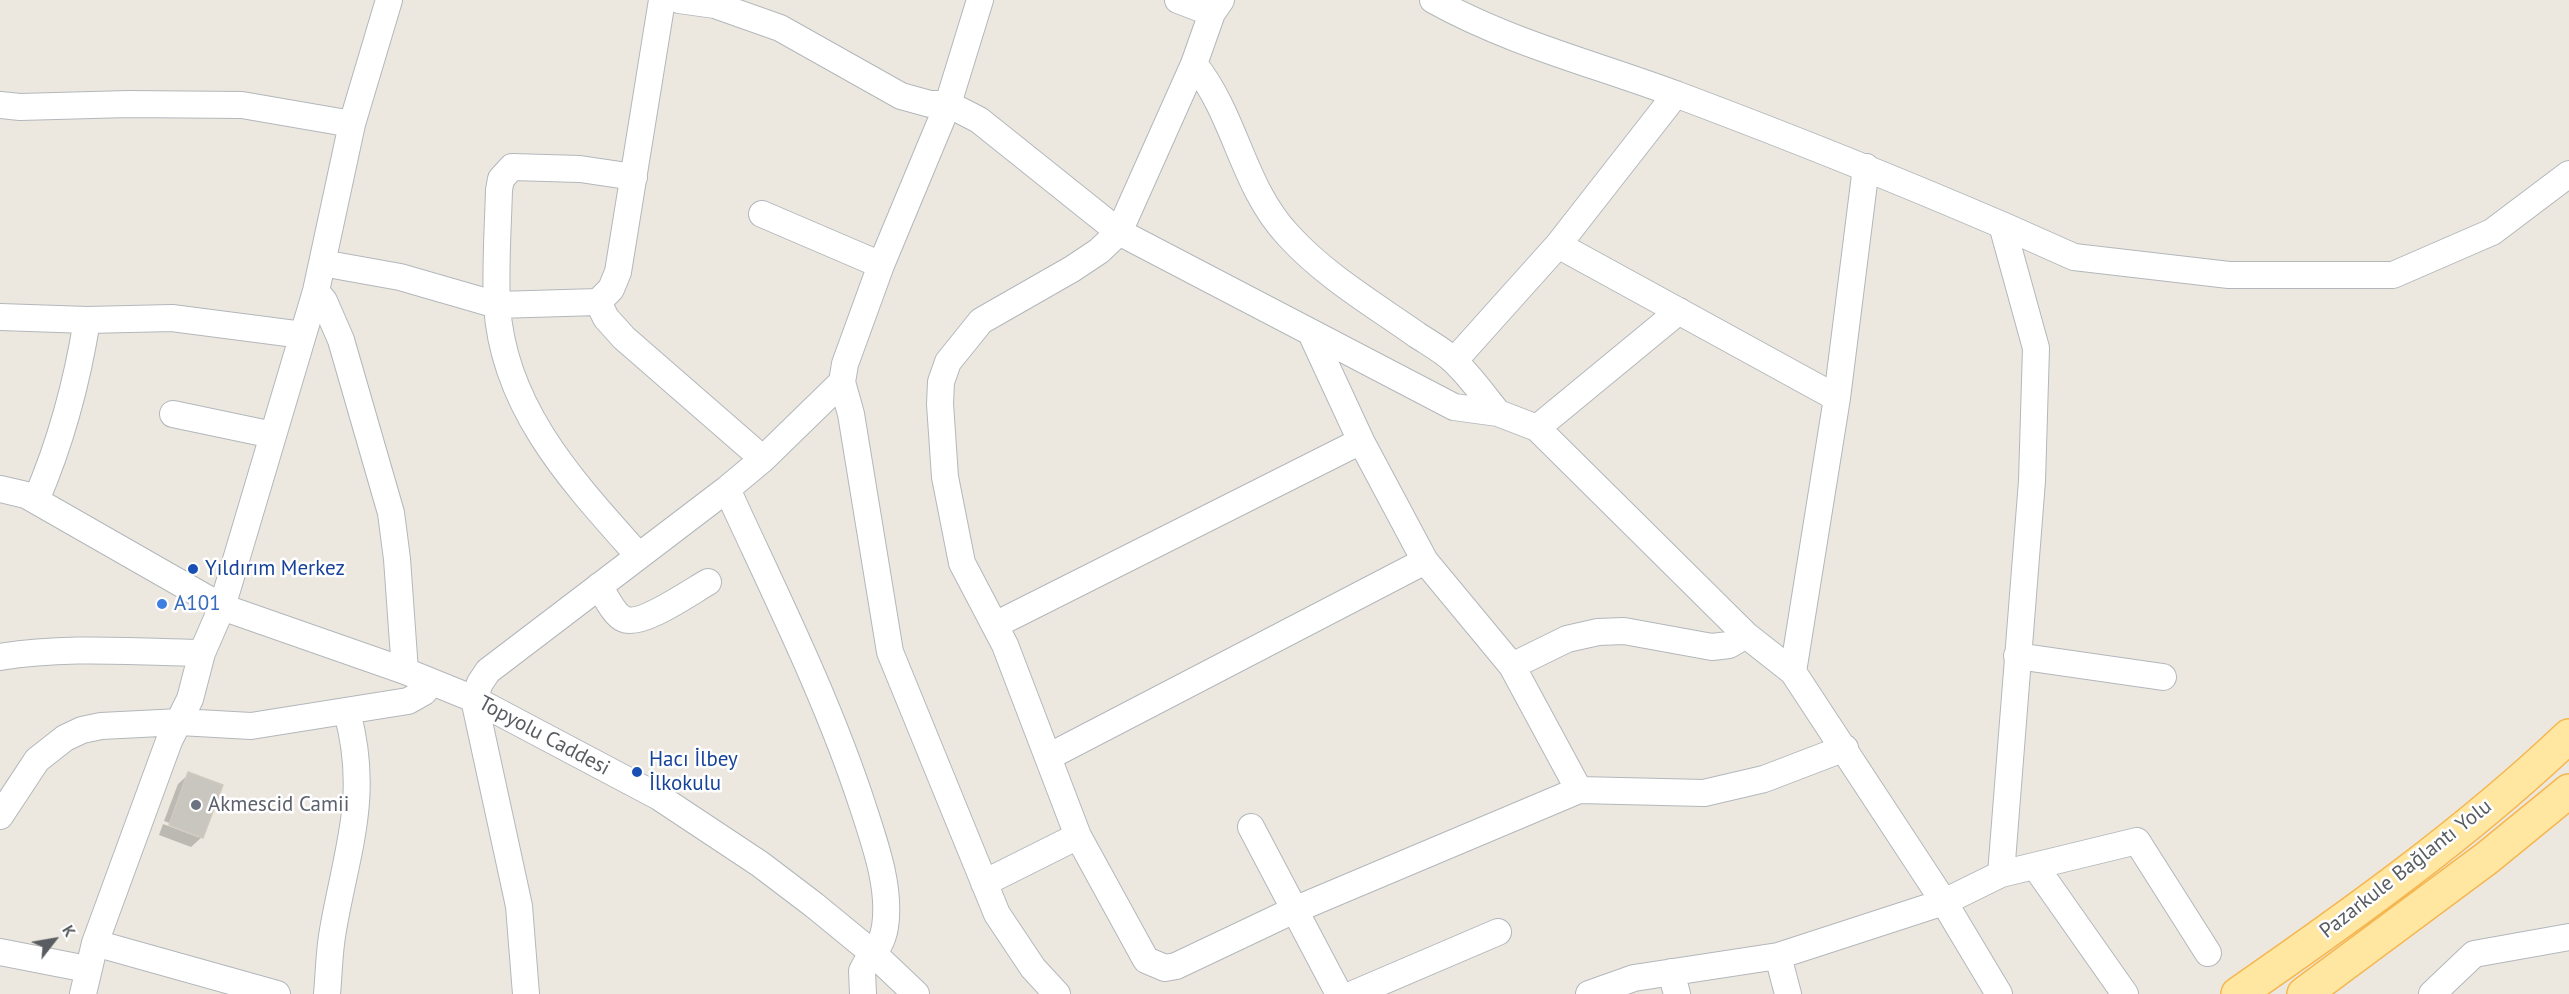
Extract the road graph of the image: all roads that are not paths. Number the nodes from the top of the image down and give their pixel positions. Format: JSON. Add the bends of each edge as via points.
{"nodes":[{"id":1,"x":389,"y":0,"type":"edge"},
{"id":2,"x":662,"y":0,"type":"edge"},
{"id":3,"x":678,"y":0,"type":"edge"},
{"id":4,"x":980,"y":0,"type":"edge"},
{"id":5,"x":1178,"y":0,"type":"edge"},
{"id":6,"x":1439,"y":2,"type":"edge"},
{"id":7,"x":1216,"y":6,"type":"edge"},
{"id":8,"x":1194,"y":64,"type":"junction"},
{"id":9,"x":1676,"y":94,"type":"junction"},
{"id":10,"x":948,"y":104,"type":"junction"},
{"id":11,"x":0,"y":105,"type":"edge"},
{"id":12,"x":352,"y":124,"type":"junction"},
{"id":13,"x":1866,"y":167,"type":"junction"},
{"id":14,"x":2569,"y":174,"type":"edge"},
{"id":15,"x":633,"y":177,"type":"junction"},
{"id":16,"x":762,"y":214,"type":"dead end"},
{"id":17,"x":2002,"y":225,"type":"junction"},
{"id":18,"x":1119,"y":232,"type":"junction"},
{"id":19,"x":1558,"y":245,"type":"junction"},
{"id":20,"x":322,"y":263,"type":"junction"},
{"id":21,"x":881,"y":265,"type":"junction"},
{"id":22,"x":316,"y":291,"type":"junction"},
{"id":23,"x":598,"y":302,"type":"junction"},
{"id":24,"x":497,"y":305,"type":"junction"},
{"id":25,"x":1679,"y":311,"type":"junction"},
{"id":26,"x":0,"y":317,"type":"edge"},
{"id":27,"x":87,"y":320,"type":"junction"},
{"id":28,"x":1311,"y":333,"type":"junction"},
{"id":29,"x":303,"y":335,"type":"junction"},
{"id":30,"x":1454,"y":361,"type":"junction"},
{"id":31,"x":842,"y":382,"type":"junction"},
{"id":32,"x":1837,"y":398,"type":"junction"},
{"id":33,"x":1498,"y":413,"type":"junction"},
{"id":34,"x":173,"y":414,"type":"dead end"},
{"id":35,"x":1537,"y":428,"type":"junction"},
{"id":36,"x":273,"y":435,"type":"junction"},
{"id":37,"x":1361,"y":441,"type":"junction"},
{"id":38,"x":763,"y":459,"type":"junction"},
{"id":39,"x":0,"y":489,"type":"edge"},
{"id":40,"x":728,"y":489,"type":"junction"},
{"id":41,"x":36,"y":500,"type":"junction"},
{"id":42,"x":638,"y":555,"type":"junction"},
{"id":43,"x":1425,"y":561,"type":"junction"},
{"id":44,"x":708,"y":582,"type":"dead end"},
{"id":45,"x":599,"y":586,"type":"junction"},
{"id":46,"x":222,"y":607,"type":"junction"},
{"id":47,"x":995,"y":625,"type":"junction"},
{"id":48,"x":1746,"y":635,"type":"junction"},
{"id":49,"x":202,"y":653,"type":"junction"},
{"id":50,"x":2018,"y":656,"type":"junction"},
{"id":51,"x":0,"y":657,"type":"edge"},
{"id":52,"x":1512,"y":666,"type":"junction"},
{"id":53,"x":405,"y":671,"type":"junction"},
{"id":54,"x":1793,"y":672,"type":"junction"},
{"id":55,"x":2163,"y":677,"type":"dead end"},
{"id":56,"x":431,"y":682,"type":"junction"},
{"id":57,"x":474,"y":699,"type":"junction"},
{"id":58,"x":347,"y":712,"type":"junction"},
{"id":59,"x":180,"y":722,"type":"junction"},
{"id":60,"x":2569,"y":736,"type":"edge"},
{"id":61,"x":1845,"y":748,"type":"junction"},
{"id":62,"x":1050,"y":756,"type":"junction"},
{"id":63,"x":1579,"y":790,"type":"junction"},
{"id":64,"x":2569,"y":791,"type":"edge"},
{"id":65,"x":0,"y":816,"type":"edge"},
{"id":66,"x":1251,"y":827,"type":"dead end"},
{"id":67,"x":1078,"y":836,"type":"junction"},
{"id":68,"x":2035,"y":866,"type":"junction"},
{"id":69,"x":2001,"y":874,"type":"junction"},
{"id":70,"x":984,"y":883,"type":"junction"},
{"id":71,"x":1944,"y":902,"type":"junction"},
{"id":72,"x":1295,"y":910,"type":"junction"},
{"id":73,"x":1498,"y":932,"type":"dead end"},
{"id":74,"x":2569,"y":937,"type":"edge"},
{"id":75,"x":95,"y":943,"type":"junction"},
{"id":76,"x":0,"y":952,"type":"edge"},
{"id":77,"x":2208,"y":953,"type":"dead end"},
{"id":78,"x":875,"y":955,"type":"junction"},
{"id":79,"x":1778,"y":956,"type":"junction"},
{"id":80,"x":87,"y":969,"type":"junction"},
{"id":81,"x":1674,"y":983,"type":"edge"},
{"id":82,"x":1363,"y":992,"type":"edge"},
{"id":83,"x":83,"y":994,"type":"edge"},
{"id":84,"x":277,"y":994,"type":"edge"},
{"id":85,"x":327,"y":994,"type":"edge"},
{"id":86,"x":526,"y":994,"type":"edge"},
{"id":87,"x":863,"y":994,"type":"edge"},
{"id":88,"x":916,"y":994,"type":"edge"},
{"id":89,"x":1057,"y":994,"type":"edge"},
{"id":90,"x":1340,"y":994,"type":"edge"},
{"id":91,"x":1589,"y":994,"type":"edge"},
{"id":92,"x":1788,"y":994,"type":"edge"},
{"id":93,"x":1999,"y":994,"type":"edge"},
{"id":94,"x":2125,"y":994,"type":"edge"},
{"id":95,"x":2238,"y":994,"type":"edge"},
{"id":96,"x":2304,"y":994,"type":"edge"},
{"id":97,"x":2432,"y":994,"type":"edge"}],
"edges":[{"from":1,"to":12,"type":"street"},
{"from":2,"to":15,"type":"street"},
{"from":3,"to":10,"type":"street","via":[[715,5],[780,28],[901,96],[930,104]]},
{"from":4,"to":10,"type":"street"},
{"from":5,"to":7,"type":"street"},
{"from":6,"to":9,"type":"street","via":[[1505,35]]},
{"from":7,"to":8,"type":"street"},
{"from":8,"to":18,"type":"street"},
{"from":8,"to":30,"type":"street","via":[[1211,85],[1245,168],[1286,234],[1316,263]]},
{"from":9,"to":13,"type":"street"},
{"from":9,"to":19,"type":"street"},
{"from":10,"to":18,"type":"street","via":[[979,120]]},
{"from":10,"to":21,"type":"street"},
{"from":11,"to":12,"type":"street","via":[[242,105]]},
{"from":12,"to":20,"type":"street"},
{"from":13,"to":17,"type":"street"},
{"from":13,"to":32,"type":"street"},
{"from":14,"to":17,"type":"street","via":[[2492,232],[2393,275],[2229,275],[2074,256]]},
{"from":15,"to":23,"type":"street","via":[[618,272],[611,289]]},
{"from":15,"to":24,"type":"street","via":[[580,169],[512,166],[501,179],[499,190]]},
{"from":16,"to":21,"type":"street"},
{"from":17,"to":50,"type":"street","via":[[2036,348],[2032,481]]},
{"from":18,"to":28,"type":"street"},
{"from":18,"to":47,"type":"street","via":[[1099,251],[981,321],[948,362],[941,382],[945,477],[962,563]]},
{"from":19,"to":25,"type":"street"},
{"from":19,"to":30,"type":"street"},
{"from":20,"to":22,"type":"street"},
{"from":20,"to":24,"type":"street","via":[[400,277]]},
{"from":21,"to":31,"type":"street"},
{"from":22,"to":29,"type":"street"},
{"from":22,"to":53,"type":"street","via":[[341,340],[391,513]]},
{"from":23,"to":24,"type":"street"},
{"from":23,"to":38,"type":"street","via":[[624,338]]},
{"from":24,"to":42,"type":"street","via":[[509,366],[530,417],[569,478]]},
{"from":25,"to":32,"type":"street"},
{"from":25,"to":35,"type":"street"},
{"from":26,"to":27,"type":"street"},
{"from":27,"to":29,"type":"street","via":[[172,318]]},
{"from":27,"to":41,"type":"street","via":[[66,419]]},
{"from":28,"to":33,"type":"street","via":[[1454,407]]},
{"from":28,"to":37,"type":"street"},
{"from":29,"to":36,"type":"street"},
{"from":30,"to":33,"type":"street"},
{"from":31,"to":38,"type":"street"},
{"from":31,"to":70,"type":"street","via":[[851,414],[890,652]]},
{"from":32,"to":54,"type":"street"},
{"from":33,"to":35,"type":"street"},
{"from":34,"to":36,"type":"street"},
{"from":35,"to":48,"type":"street"},
{"from":36,"to":46,"type":"street"},
{"from":37,"to":43,"type":"street"},
{"from":37,"to":47,"type":"street"},
{"from":38,"to":40,"type":"street"},
{"from":39,"to":41,"type":"street","name":"Topyolu Caddesi"},
{"from":40,"to":42,"type":"street"},
{"from":40,"to":78,"type":"street","via":[[815,678],[844,748],[873,837],[885,916],[882,941]]},
{"from":41,"to":46,"type":"street","name":"Topyolu Caddesi"},
{"from":42,"to":45,"type":"street"},
{"from":43,"to":52,"type":"street"},
{"from":43,"to":62,"type":"street"},
{"from":44,"to":45,"type":"street","via":[[631,621],[621,618]]},
{"from":45,"to":57,"type":"street","via":[[488,671]]},
{"from":46,"to":49,"type":"street"},
{"from":46,"to":53,"type":"street","name":"Topyolu Caddesi"},
{"from":47,"to":62,"type":"street"},
{"from":48,"to":52,"type":"street","via":[[1729,645],[1712,647],[1624,631],[1598,632],[1567,639]]},
{"from":48,"to":54,"type":"street"},
{"from":49,"to":51,"type":"street","via":[[78,651]]},
{"from":49,"to":59,"type":"street"},
{"from":50,"to":55,"type":"street"},
{"from":50,"to":69,"type":"street"},
{"from":52,"to":63,"type":"street"},
{"from":53,"to":56,"type":"street","name":"Topyolu Caddesi"},
{"from":54,"to":61,"type":"street"},
{"from":56,"to":57,"type":"street","name":"Topyolu Caddesi"},
{"from":56,"to":58,"type":"street","via":[[424,692],[408,701]]},
{"from":57,"to":78,"type":"street","name":"Topyolu Caddesi","via":[[668,803],[760,864]]},
{"from":57,"to":86,"type":"street","via":[[519,906]]},
{"from":58,"to":59,"type":"street","via":[[251,726]]},
{"from":58,"to":85,"type":"street","via":[[357,761],[358,801],[333,932]]},
{"from":59,"to":65,"type":"street","via":[[101,726],[65,738],[37,760]]},
{"from":59,"to":75,"type":"street","via":[[169,741]]},
{"from":60,"to":95,"type":"main road","name":"Pazarkule Bağlantı Yolu","via":[[2452,836]]},
{"from":61,"to":63,"type":"street","via":[[1764,779],[1704,793]]},
{"from":61,"to":71,"type":"street"},
{"from":62,"to":67,"type":"street"},
{"from":63,"to":72,"type":"street"},
{"from":64,"to":96,"type":"main road","name":"Pazarkule Bağlantı Yolu","via":[[2487,858]]},
{"from":66,"to":72,"type":"street"},
{"from":67,"to":70,"type":"street"},
{"from":67,"to":72,"type":"street","via":[[1140,951],[1156,966],[1176,966]]},
{"from":68,"to":69,"type":"street"},
{"from":68,"to":77,"type":"street","via":[[2137,841]]},
{"from":68,"to":94,"type":"street"},
{"from":69,"to":71,"type":"street"},
{"from":70,"to":89,"type":"street","via":[[1013,941]]},
{"from":71,"to":79,"type":"street"},
{"from":71,"to":93,"type":"street"},
{"from":72,"to":90,"type":"street"},
{"from":73,"to":82,"type":"street"},
{"from":74,"to":97,"type":"street","via":[[2474,954]]},
{"from":75,"to":80,"type":"street"},
{"from":75,"to":84,"type":"street"},
{"from":76,"to":80,"type":"street"},
{"from":78,"to":87,"type":"street","via":[[862,971]]},
{"from":78,"to":88,"type":"street","name":"Topyolu Caddesi"},
{"from":79,"to":81,"type":"street"},
{"from":79,"to":92,"type":"street"},
{"from":80,"to":83,"type":"street"},
{"from":81,"to":91,"type":"street","via":[[1634,978]]}]}
